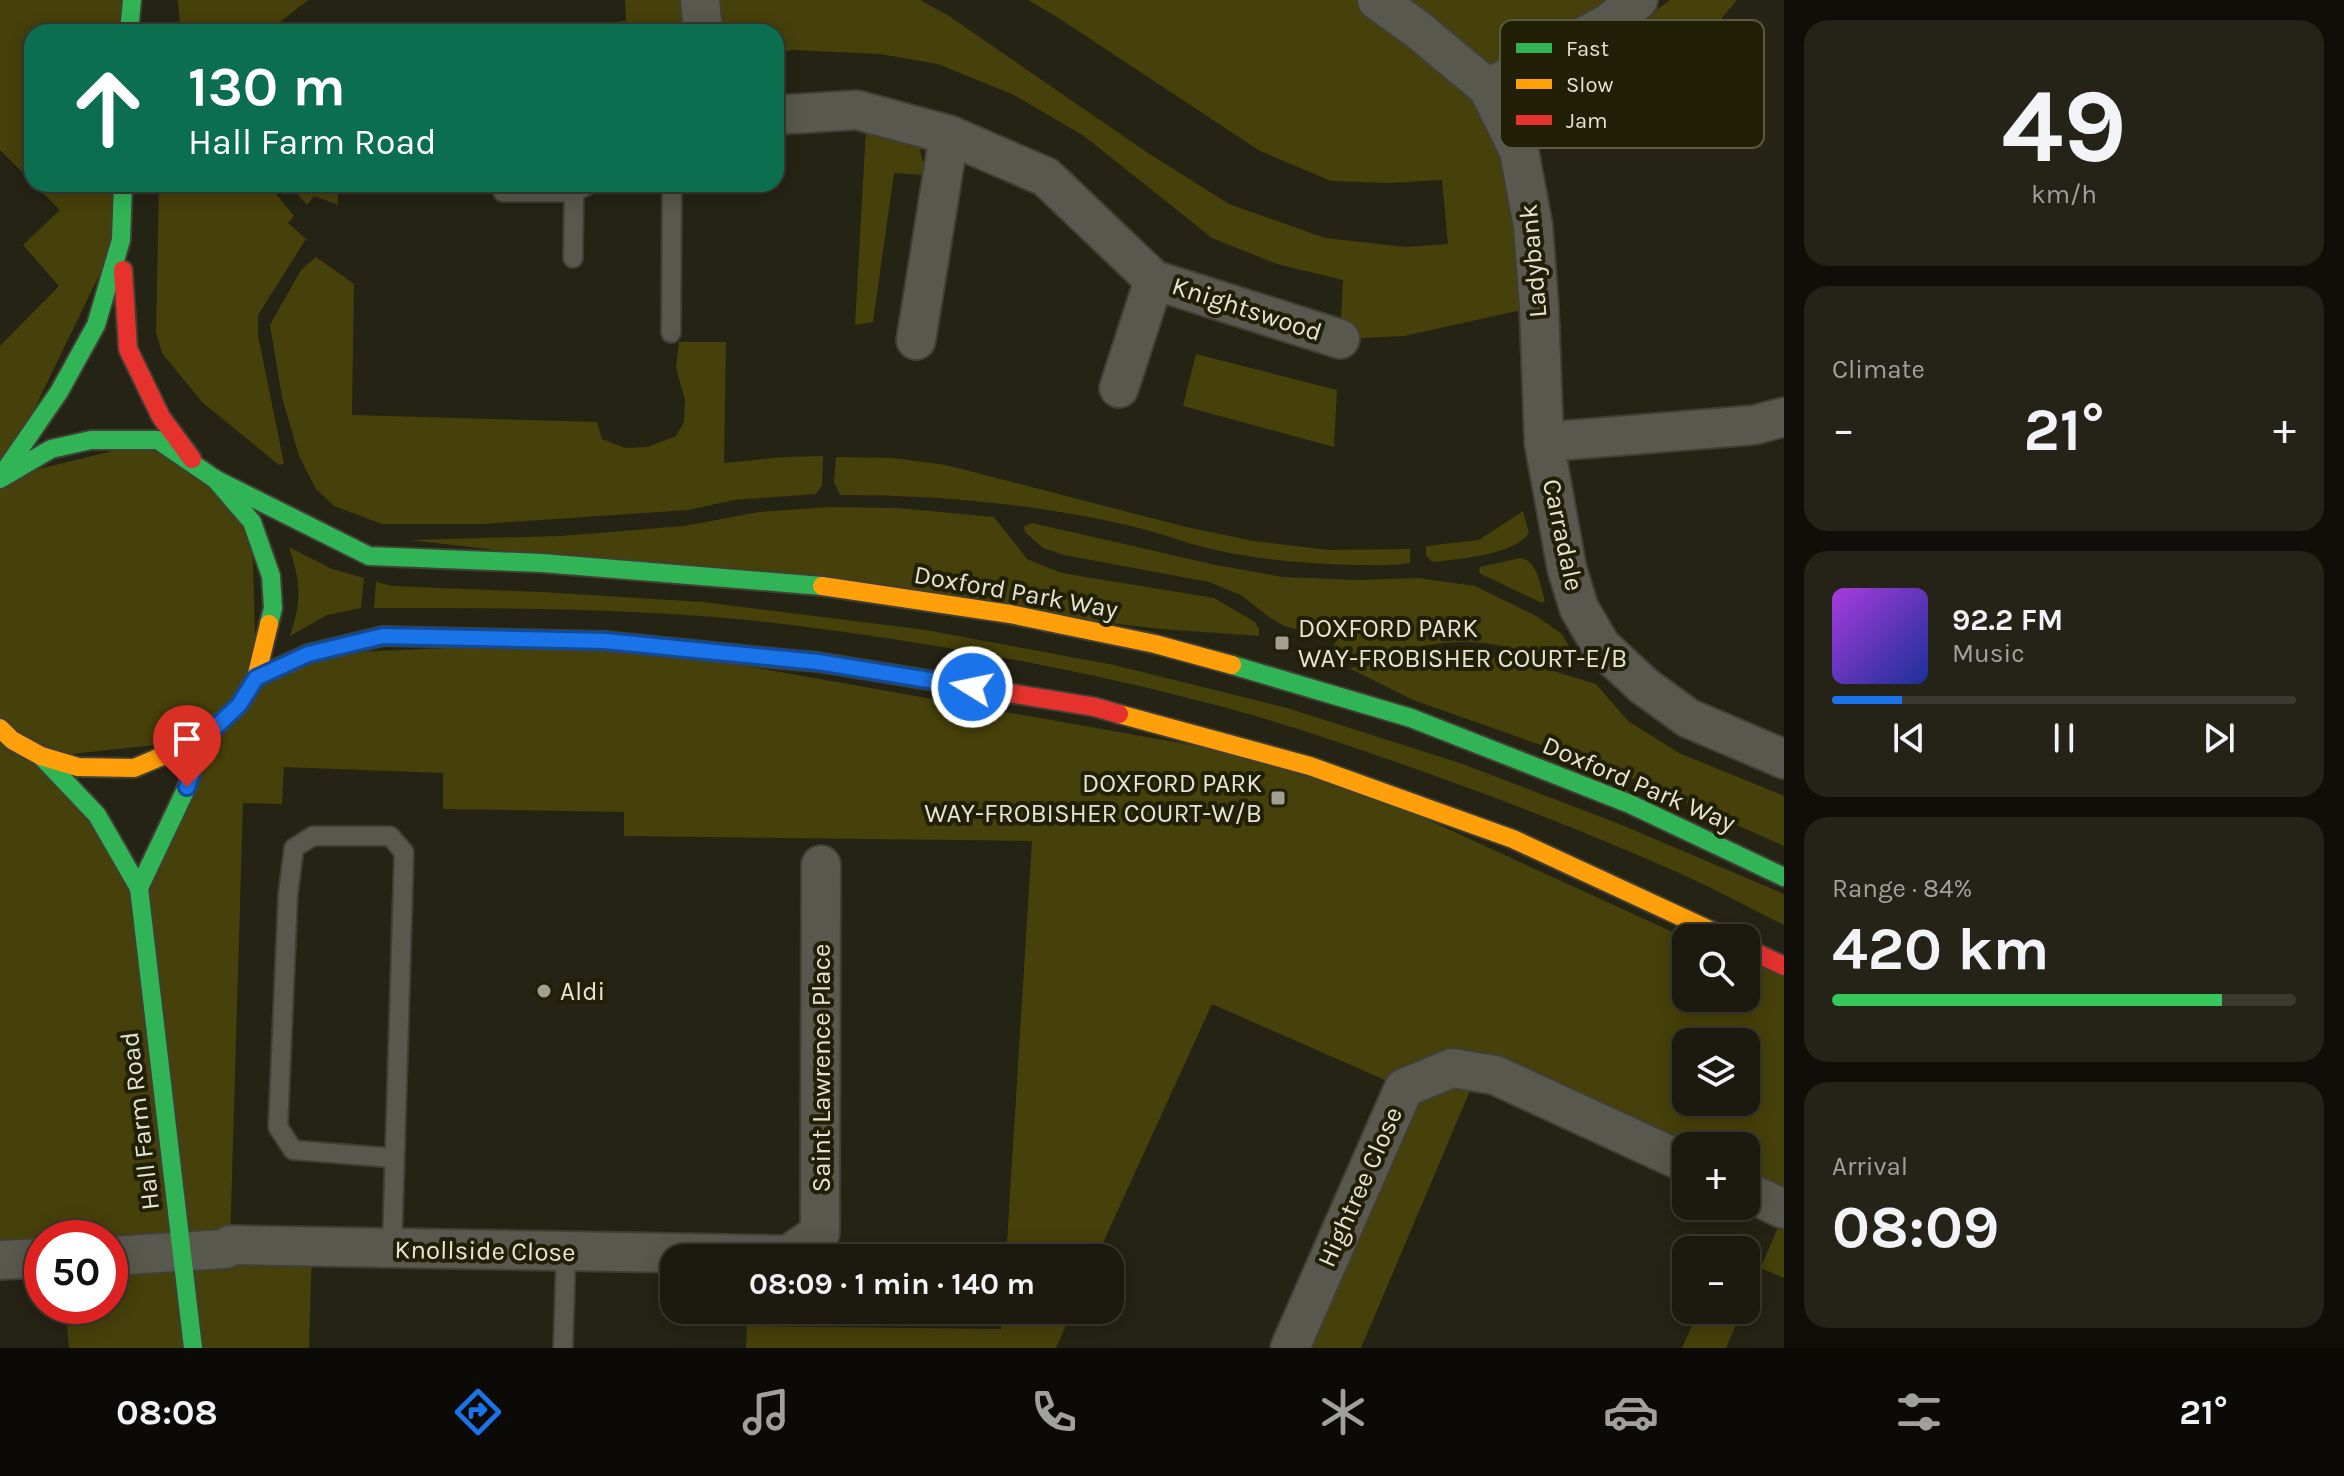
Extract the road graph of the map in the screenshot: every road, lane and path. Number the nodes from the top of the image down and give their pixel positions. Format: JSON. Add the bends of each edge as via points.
{"nodes":[{"id":1,"x":132,"y":0,"type":"edge"},
{"id":2,"x":700,"y":0,"type":"edge"},
{"id":3,"x":1377,"y":0,"type":"edge"},
{"id":4,"x":1638,"y":0,"type":"edge"},
{"id":5,"x":1612,"y":20,"type":"edge"},
{"id":6,"x":130,"y":24,"type":"edge"},
{"id":7,"x":702,"y":24,"type":"edge"},
{"id":8,"x":1500,"y":82,"type":"edge"},
{"id":9,"x":1488,"y":88,"type":"junction"},
{"id":10,"x":1500,"y":112,"type":"edge"},
{"id":11,"x":784,"y":115,"type":"edge"},
{"id":12,"x":949,"y":135,"type":"junction"},
{"id":13,"x":1518,"y":148,"type":"edge"},
{"id":14,"x":123,"y":192,"type":"edge"},
{"id":15,"x":581,"y":192,"type":"edge"},
{"id":16,"x":672,"y":192,"type":"edge"},
{"id":17,"x":121,"y":240,"type":"junction"},
{"id":18,"x":573,"y":258,"type":"dead end"},
{"id":19,"x":1154,"y":280,"type":"junction"},
{"id":20,"x":671,"y":333,"type":"dead end"},
{"id":21,"x":1340,"y":339,"type":"dead end"},
{"id":22,"x":916,"y":340,"type":"dead end"},
{"id":23,"x":1119,"y":388,"type":"dead end"},
{"id":24,"x":1784,"y":417,"type":"edge"},
{"id":25,"x":1544,"y":442,"type":"junction"},
{"id":26,"x":197,"y":467,"type":"junction"},
{"id":27,"x":0,"y":478,"type":"edge"},
{"id":28,"x":215,"y":479,"type":"junction"},
{"id":29,"x":256,"y":678,"type":"junction"},
{"id":30,"x":4,"y":734,"type":"edge"},
{"id":31,"x":203,"y":739,"type":"junction"},
{"id":32,"x":41,"y":756,"type":"junction"},
{"id":33,"x":1784,"y":759,"type":"edge"},
{"id":34,"x":821,"y":865,"type":"dead end"},
{"id":35,"x":1784,"y":877,"type":"edge"},
{"id":36,"x":139,"y":888,"type":"junction"},
{"id":37,"x":1697,"y":924,"type":"edge"},
{"id":38,"x":1760,"y":955,"type":"edge"},
{"id":39,"x":1784,"y":966,"type":"edge"},
{"id":40,"x":1672,"y":1157,"type":"edge"},
{"id":41,"x":394,"y":1158,"type":"junction"},
{"id":42,"x":1760,"y":1198,"type":"edge"},
{"id":43,"x":1784,"y":1209,"type":"edge"},
{"id":44,"x":807,"y":1244,"type":"edge"},
{"id":45,"x":392,"y":1249,"type":"junction"},
{"id":46,"x":566,"y":1252,"type":"junction"},
{"id":47,"x":181,"y":1253,"type":"junction"},
{"id":48,"x":660,"y":1254,"type":"edge"},
{"id":49,"x":128,"y":1255,"type":"edge"},
{"id":50,"x":24,"y":1259,"type":"edge"},
{"id":51,"x":0,"y":1260,"type":"edge"},
{"id":52,"x":193,"y":1348,"type":"edge"},
{"id":53,"x":563,"y":1348,"type":"edge"},
{"id":54,"x":1290,"y":1348,"type":"edge"}],
"edges":[{"from":1,"to":6,"type":"main road"},
{"from":2,"to":7,"type":"street"},
{"from":3,"to":9,"type":"street","name":"Ladybank"},
{"from":4,"to":5,"type":"street"},
{"from":8,"to":9,"type":"street"},
{"from":9,"to":10,"type":"street","name":"Ladybank"},
{"from":11,"to":12,"type":"street","name":"Knightswood","via":[[857,110]]},
{"from":12,"to":19,"type":"street","name":"Knightswood","via":[[1046,177]]},
{"from":12,"to":22,"type":"street"},
{"from":13,"to":25,"type":"street","name":"Ladybank","via":[[1533,226]]},
{"from":14,"to":17,"type":"main road"},
{"from":15,"to":18,"type":"lane"},
{"from":16,"to":20,"type":"lane"},
{"from":17,"to":26,"type":"main road","via":[[128,349],[161,417]]},
{"from":17,"to":27,"type":"main road","via":[[96,325],[59,392]]},
{"from":19,"to":21,"type":"street","name":"Knightswood"},
{"from":19,"to":23,"type":"street"},
{"from":24,"to":25,"type":"street","name":"Carradale","via":[[1754,425]]},
{"from":25,"to":33,"type":"street","name":"Carradale","via":[[1567,569],[1579,608],[1601,646],[1688,718]]},
{"from":26,"to":27,"type":"main road","name":"Doxford Park Way","via":[[158,440],[91,440],[51,449]]},
{"from":26,"to":28,"type":"main road","name":"Doxford Park Way"},
{"from":28,"to":29,"type":"main road","name":"Doxford Park Way","via":[[252,522],[271,576],[273,608]]},
{"from":28,"to":35,"type":"main road","name":"Doxford Park Way","via":[[369,556],[542,563],[814,585],[1010,614],[1155,644],[1411,718],[1630,804]]},
{"from":29,"to":31,"type":"main road","name":"Doxford Park Way","via":[[239,705]]},
{"from":29,"to":37,"type":"main road","via":[[308,654],[383,636],[605,641],[818,662],[1095,707],[1310,766],[1513,839]]},
{"from":30,"to":32,"type":"main road","name":"Doxford Park Way"},
{"from":31,"to":32,"type":"main road","name":"Doxford Park Way","via":[[134,768],[78,767]]},
{"from":31,"to":36,"type":"main road","via":[[187,787]]},
{"from":32,"to":36,"type":"main road","name":"Hall Farm Road","via":[[97,815]]},
{"from":34,"to":44,"type":"street","name":"Saint Lawrence Place","via":[[820,1233]]},
{"from":36,"to":47,"type":"main road","name":"Hall Farm Road"},
{"from":38,"to":39,"type":"main road"},
{"from":40,"to":54,"type":"street","name":"Hightree Close","via":[[1495,1075],[1452,1068],[1404,1088]]},
{"from":41,"to":41,"type":"lane","via":[[404,852],[390,836],[313,836],[294,848],[288,894],[278,1127],[293,1150]]},
{"from":41,"to":45,"type":"lane"},
{"from":42,"to":43,"type":"street"},
{"from":45,"to":46,"type":"street","name":"Knollside Close"},
{"from":45,"to":47,"type":"street","name":"Knollside Close","via":[[230,1245]]},
{"from":46,"to":48,"type":"street","name":"Knollside Close"},
{"from":46,"to":53,"type":"lane"},
{"from":47,"to":49,"type":"street","name":"Knollside Close"},
{"from":47,"to":52,"type":"main road","name":"Hall Farm Road"},
{"from":50,"to":51,"type":"street"}]}
